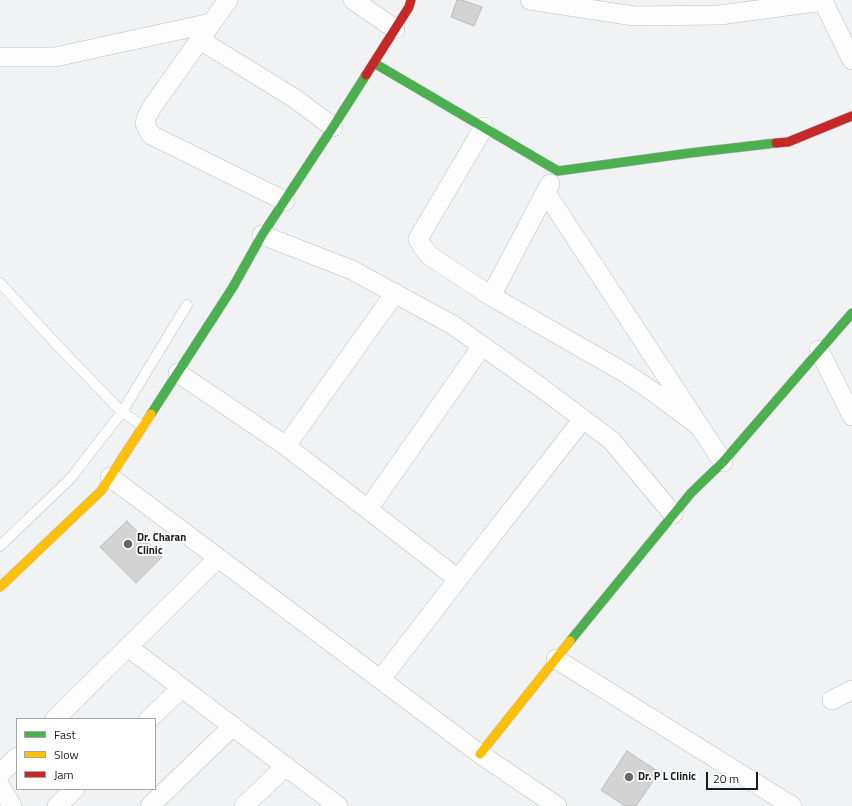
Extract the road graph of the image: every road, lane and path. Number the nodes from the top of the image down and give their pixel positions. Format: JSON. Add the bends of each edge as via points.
{"nodes":[{"id":1,"x":228,"y":0,"type":"edge"},
{"id":2,"x":353,"y":0,"type":"edge"},
{"id":3,"x":411,"y":0,"type":"edge"},
{"id":4,"x":530,"y":0,"type":"edge"},
{"id":5,"x":823,"y":0,"type":"edge"},
{"id":6,"x":635,"y":8,"type":"edge"},
{"id":7,"x":211,"y":23,"type":"junction"},
{"id":8,"x":395,"y":29,"type":"junction"},
{"id":9,"x":200,"y":40,"type":"junction"},
{"id":10,"x":0,"y":57,"type":"edge"},
{"id":11,"x":852,"y":60,"type":"edge"},
{"id":12,"x":374,"y":63,"type":"junction"},
{"id":13,"x":852,"y":116,"type":"edge"},
{"id":14,"x":333,"y":127,"type":"junction"},
{"id":15,"x":484,"y":127,"type":"junction"},
{"id":16,"x":558,"y":171,"type":"junction"},
{"id":17,"x":546,"y":193,"type":"junction"},
{"id":18,"x":285,"y":201,"type":"junction"},
{"id":19,"x":262,"y":235,"type":"junction"},
{"id":20,"x":0,"y":283,"type":"edge"},
{"id":21,"x":395,"y":293,"type":"junction"},
{"id":22,"x":491,"y":296,"type":"junction"},
{"id":23,"x":187,"y":305,"type":"dead end"},
{"id":24,"x":852,"y":313,"type":"edge"},
{"id":25,"x":482,"y":346,"type":"junction"},
{"id":26,"x":819,"y":350,"type":"junction"},
{"id":27,"x":178,"y":373,"type":"junction"},
{"id":28,"x":122,"y":412,"type":"junction"},
{"id":29,"x":852,"y":416,"type":"edge"},
{"id":30,"x":582,"y":419,"type":"junction"},
{"id":31,"x":144,"y":426,"type":"junction"},
{"id":32,"x":699,"y":426,"type":"junction"},
{"id":33,"x":286,"y":446,"type":"junction"},
{"id":34,"x":717,"y":468,"type":"junction"},
{"id":35,"x":110,"y":477,"type":"junction"},
{"id":36,"x":368,"y":509,"type":"junction"},
{"id":37,"x":673,"y":514,"type":"junction"},
{"id":38,"x":0,"y":546,"type":"edge"},
{"id":39,"x":218,"y":558,"type":"junction"},
{"id":40,"x":458,"y":579,"type":"junction"},
{"id":41,"x":0,"y":587,"type":"edge"},
{"id":42,"x":128,"y":646,"type":"junction"},
{"id":43,"x":556,"y":659,"type":"junction"},
{"id":44,"x":381,"y":679,"type":"junction"},
{"id":45,"x":182,"y":688,"type":"junction"},
{"id":46,"x":852,"y":690,"type":"edge"},
{"id":47,"x":832,"y":700,"type":"dead end"},
{"id":48,"x":56,"y":718,"type":"edge"},
{"id":49,"x":150,"y":718,"type":"edge"},
{"id":50,"x":233,"y":726,"type":"junction"},
{"id":51,"x":480,"y":754,"type":"junction"},
{"id":52,"x":16,"y":758,"type":"edge"},
{"id":53,"x":286,"y":766,"type":"junction"},
{"id":54,"x":0,"y":774,"type":"edge"},
{"id":55,"x":0,"y":786,"type":"edge"},
{"id":56,"x":74,"y":790,"type":"edge"},
{"id":57,"x":12,"y":806,"type":"edge"},
{"id":58,"x":57,"y":806,"type":"edge"},
{"id":59,"x":150,"y":806,"type":"edge"},
{"id":60,"x":244,"y":806,"type":"edge"},
{"id":61,"x":338,"y":806,"type":"edge"},
{"id":62,"x":557,"y":806,"type":"edge"},
{"id":63,"x":792,"y":806,"type":"edge"}],
"edges":[{"from":1,"to":7,"type":"street"},
{"from":2,"to":8,"type":"street"},
{"from":3,"to":8,"type":"street"},
{"from":4,"to":6,"type":"street"},
{"from":5,"to":6,"type":"street","via":[[720,14]]},
{"from":5,"to":11,"type":"street"},
{"from":7,"to":9,"type":"street"},
{"from":7,"to":10,"type":"street","via":[[55,57]]},
{"from":8,"to":12,"type":"street"},
{"from":9,"to":14,"type":"street","via":[[294,98]]},
{"from":9,"to":18,"type":"street","via":[[147,116],[145,123],[149,132]]},
{"from":12,"to":14,"type":"street"},
{"from":12,"to":15,"type":"street"},
{"from":13,"to":16,"type":"street","via":[[788,142]]},
{"from":14,"to":18,"type":"street"},
{"from":15,"to":16,"type":"street"},
{"from":15,"to":22,"type":"street","via":[[418,239],[430,256]]},
{"from":16,"to":17,"type":"street"},
{"from":17,"to":22,"type":"street"},
{"from":17,"to":32,"type":"street"},
{"from":18,"to":19,"type":"street"},
{"from":19,"to":21,"type":"street","via":[[352,270]]},
{"from":19,"to":27,"type":"street","via":[[233,287]]},
{"from":20,"to":28,"type":"lane"},
{"from":21,"to":25,"type":"street","via":[[453,325]]},
{"from":21,"to":33,"type":"street"},
{"from":22,"to":32,"type":"street","via":[[627,374]]},
{"from":23,"to":28,"type":"lane"},
{"from":24,"to":26,"type":"street"},
{"from":25,"to":30,"type":"street"},
{"from":25,"to":36,"type":"street"},
{"from":26,"to":29,"type":"street"},
{"from":26,"to":34,"type":"street"},
{"from":27,"to":31,"type":"street"},
{"from":27,"to":33,"type":"street"},
{"from":28,"to":31,"type":"lane"},
{"from":28,"to":38,"type":"lane","via":[[70,479]]},
{"from":30,"to":37,"type":"street","via":[[611,440]]},
{"from":30,"to":40,"type":"street"},
{"from":31,"to":35,"type":"street"},
{"from":32,"to":34,"type":"street"},
{"from":33,"to":36,"type":"street"},
{"from":34,"to":37,"type":"street"},
{"from":35,"to":39,"type":"street"},
{"from":35,"to":41,"type":"street","via":[[101,491]]},
{"from":36,"to":40,"type":"street"},
{"from":37,"to":43,"type":"street"},
{"from":39,"to":42,"type":"street"},
{"from":39,"to":44,"type":"street"},
{"from":40,"to":44,"type":"street"},
{"from":42,"to":45,"type":"street"},
{"from":42,"to":48,"type":"street"},
{"from":43,"to":51,"type":"street"},
{"from":43,"to":63,"type":"street"},
{"from":44,"to":51,"type":"street"},
{"from":45,"to":49,"type":"street"},
{"from":45,"to":50,"type":"street"},
{"from":46,"to":47,"type":"street"},
{"from":50,"to":53,"type":"street"},
{"from":50,"to":59,"type":"street"},
{"from":51,"to":62,"type":"street"},
{"from":52,"to":54,"type":"street"},
{"from":53,"to":60,"type":"street"},
{"from":53,"to":61,"type":"street"},
{"from":55,"to":57,"type":"street"},
{"from":56,"to":58,"type":"street"}]}
